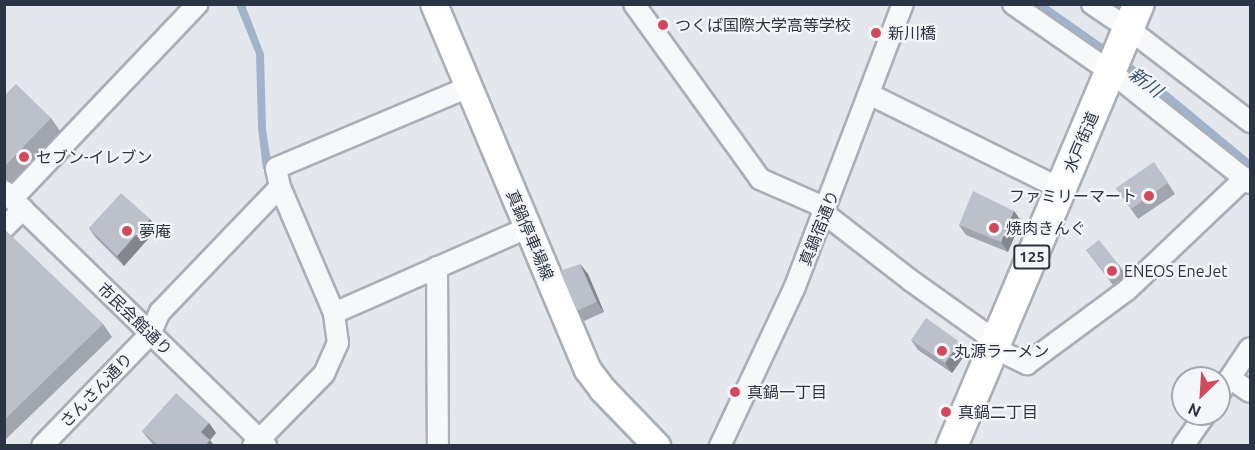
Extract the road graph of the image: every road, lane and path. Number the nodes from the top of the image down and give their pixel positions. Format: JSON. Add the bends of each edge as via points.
{"nodes":[{"id":1,"x":198,"y":4,"type":"edge"},
{"id":2,"x":434,"y":4,"type":"edge"},
{"id":3,"x":633,"y":4,"type":"edge"},
{"id":4,"x":903,"y":4,"type":"edge"},
{"id":5,"x":1013,"y":4,"type":"edge"},
{"id":6,"x":1092,"y":4,"type":"edge"},
{"id":7,"x":1131,"y":23,"type":"edge"},
{"id":8,"x":1111,"y":70,"type":"junction"},
{"id":9,"x":469,"y":87,"type":"junction"},
{"id":10,"x":869,"y":94,"type":"junction"},
{"id":11,"x":1251,"y":122,"type":"edge"},
{"id":12,"x":1248,"y":180,"type":"edge"},
{"id":13,"x":280,"y":187,"type":"junction"},
{"id":14,"x":1061,"y":189,"type":"junction"},
{"id":15,"x":13,"y":200,"type":"edge"},
{"id":16,"x":825,"y":214,"type":"junction"},
{"id":17,"x":4,"y":228,"type":"edge"},
{"id":18,"x":527,"y":228,"type":"junction"},
{"id":19,"x":437,"y":267,"type":"junction"},
{"id":20,"x":334,"y":313,"type":"junction"},
{"id":21,"x":150,"y":334,"type":"junction"},
{"id":22,"x":995,"y":345,"type":"junction"},
{"id":23,"x":1251,"y":348,"type":"edge"},
{"id":24,"x":1231,"y":376,"type":"edge"},
{"id":25,"x":1231,"y":388,"type":"edge"},
{"id":26,"x":1251,"y":392,"type":"edge"},
{"id":27,"x":1197,"y":426,"type":"edge"},
{"id":28,"x":259,"y":443,"type":"edge"},
{"id":29,"x":42,"y":446,"type":"edge"},
{"id":30,"x":438,"y":446,"type":"edge"},
{"id":31,"x":657,"y":446,"type":"edge"},
{"id":32,"x":720,"y":446,"type":"edge"},
{"id":33,"x":951,"y":446,"type":"edge"},
{"id":34,"x":1183,"y":446,"type":"edge"}],
"edges":[{"from":1,"to":15,"type":"street"},
{"from":2,"to":9,"type":"main road","name":"真鍋停車場線"},
{"from":3,"to":16,"type":"street","via":[[760,179],[817,204]]},
{"from":4,"to":10,"type":"street","name":"真鍋宿通り"},
{"from":5,"to":8,"type":"street"},
{"from":6,"to":7,"type":"street"},
{"from":7,"to":8,"type":"highway","name":"水戸街道","number":"125"},
{"from":7,"to":11,"type":"street"},
{"from":8,"to":12,"type":"street"},
{"from":8,"to":14,"type":"highway","name":"水戸街道","number":"125"},
{"from":9,"to":13,"type":"street","via":[[276,168]]},
{"from":9,"to":18,"type":"main road","name":"真鍋停車場線"},
{"from":10,"to":14,"type":"street"},
{"from":10,"to":16,"type":"street","name":"真鍋宿通り"},
{"from":12,"to":22,"type":"street","via":[[1127,290],[1027,364]]},
{"from":13,"to":20,"type":"street"},
{"from":13,"to":21,"type":"street","name":"さんさん通り","via":[[160,312]]},
{"from":14,"to":22,"type":"highway","name":"水戸街道","number":"125"},
{"from":15,"to":17,"type":"street"},
{"from":15,"to":21,"type":"street","name":"市民会館通り"},
{"from":16,"to":22,"type":"street"},
{"from":16,"to":32,"type":"street","name":"真鍋宿通り","via":[[756,374]]},
{"from":18,"to":19,"type":"street"},
{"from":18,"to":31,"type":"main road","name":"真鍋停車場線","via":[[588,370]]},
{"from":19,"to":20,"type":"street"},
{"from":19,"to":30,"type":"street"},
{"from":20,"to":28,"type":"street","via":[[338,343],[324,374]]},
{"from":21,"to":28,"type":"street","name":"市民会館通り"},
{"from":21,"to":29,"type":"street","name":"さんさん通り"},
{"from":22,"to":33,"type":"highway","name":"水戸街道","number":"125"},
{"from":23,"to":24,"type":"street"},
{"from":25,"to":26,"type":"street"},
{"from":27,"to":34,"type":"street"}]}
